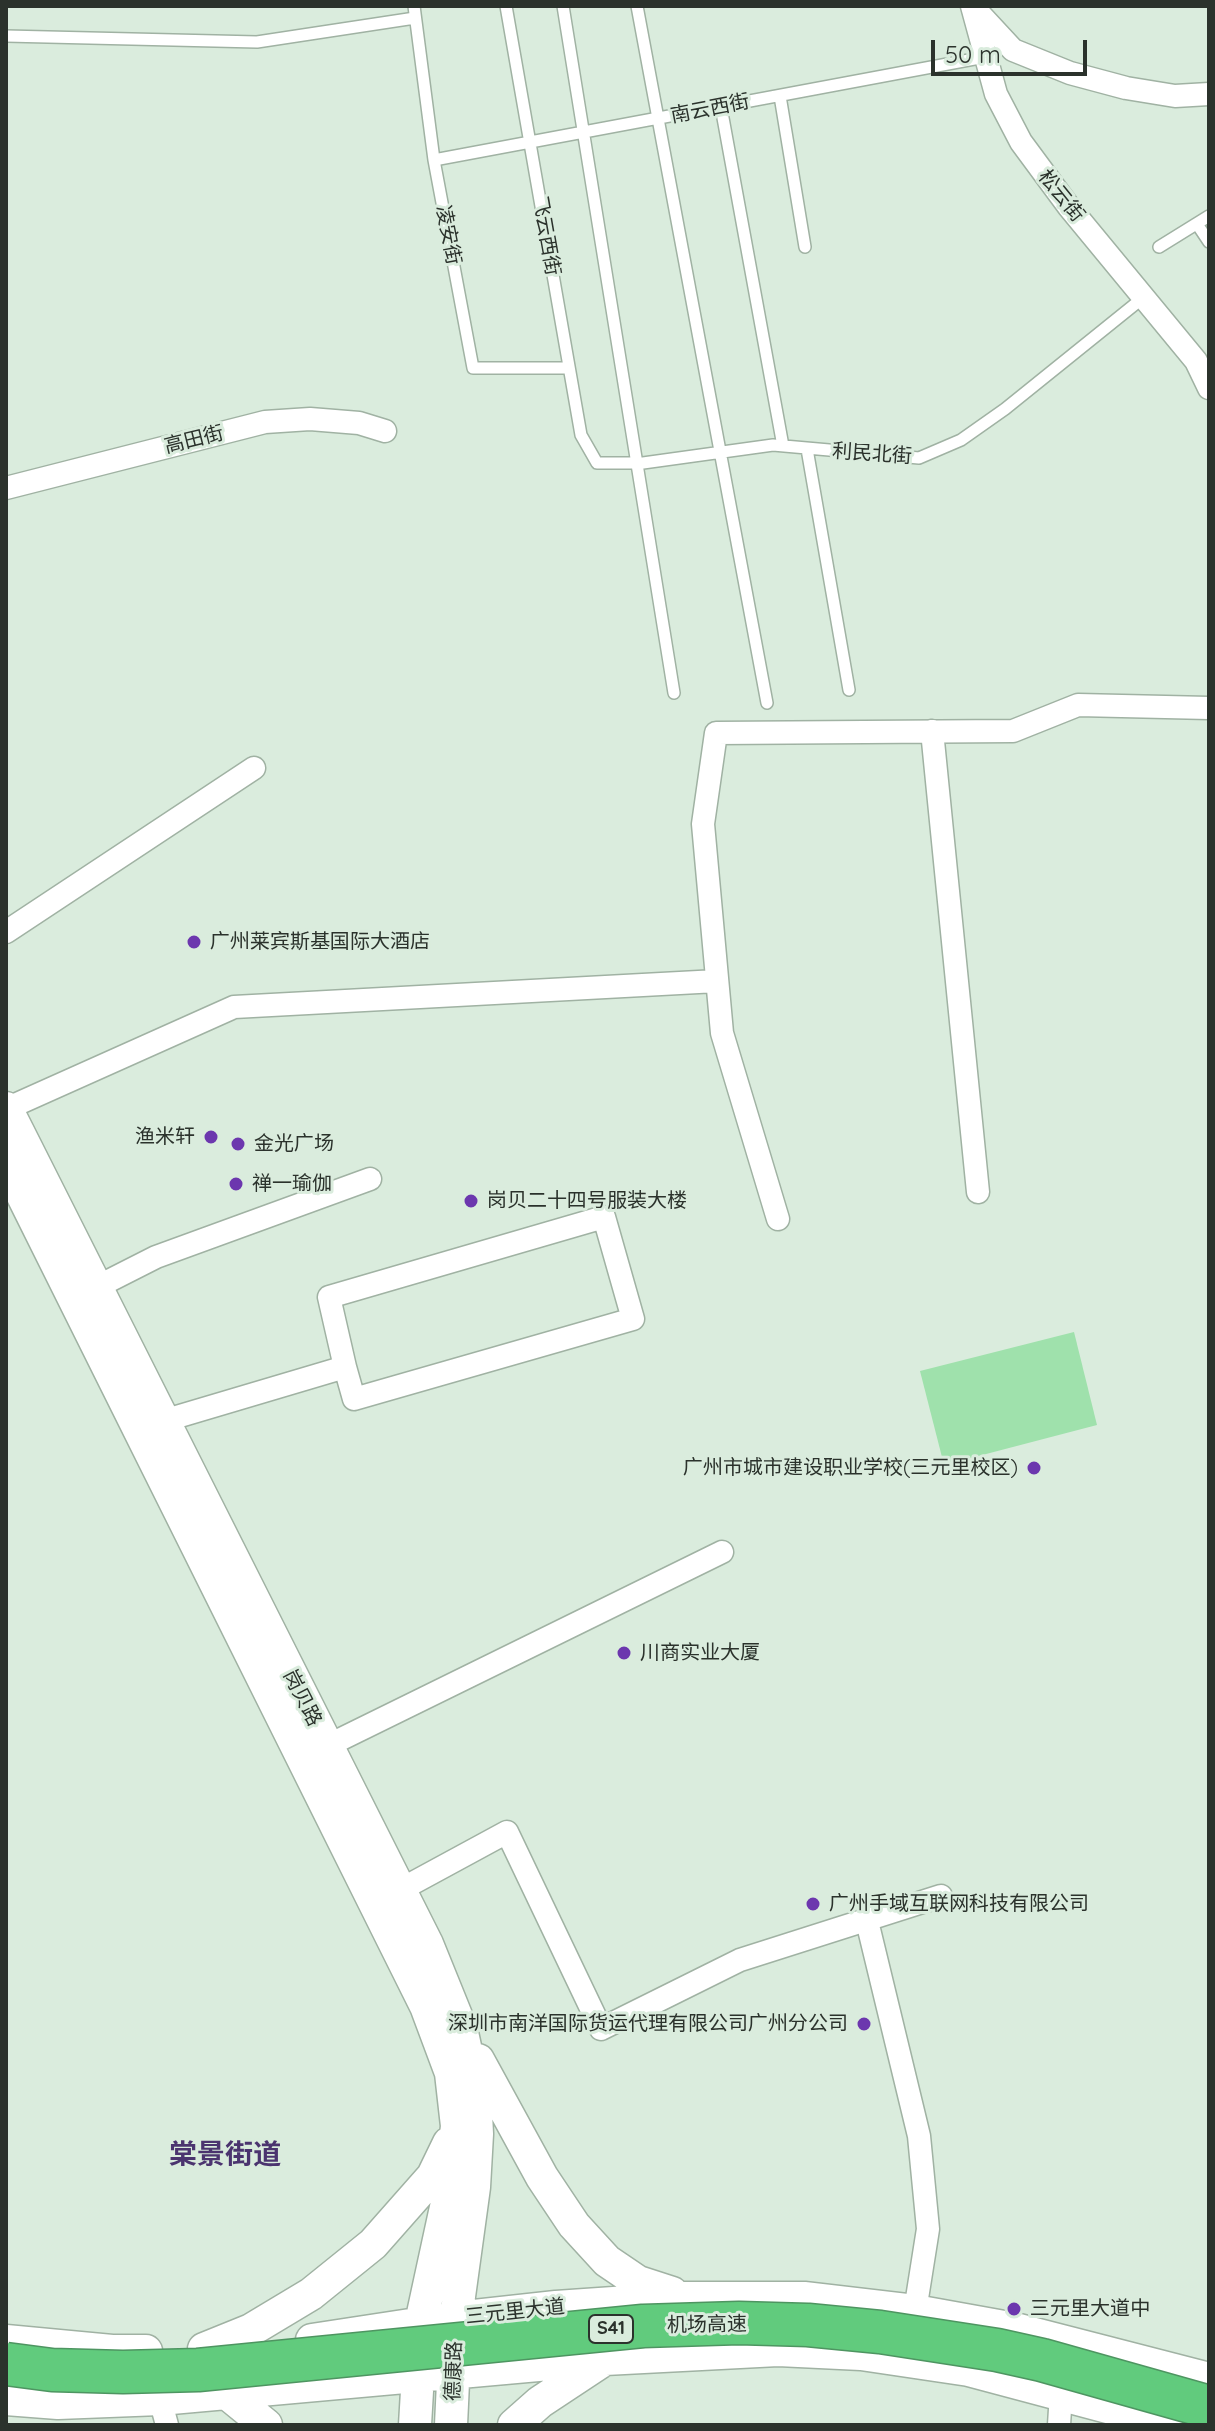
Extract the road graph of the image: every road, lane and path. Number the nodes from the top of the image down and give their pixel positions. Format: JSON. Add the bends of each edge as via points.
{"nodes":[{"id":1,"x":506,"y":6,"type":"edge"},
{"id":2,"x":563,"y":6,"type":"edge"},
{"id":3,"x":637,"y":6,"type":"edge"},
{"id":4,"x":972,"y":6,"type":"edge"},
{"id":5,"x":415,"y":12,"type":"edge"},
{"id":6,"x":6,"y":36,"type":"edge"},
{"id":7,"x":985,"y":57,"type":"junction"},
{"id":8,"x":1209,"y":94,"type":"edge"},
{"id":9,"x":780,"y":96,"type":"junction"},
{"id":10,"x":721,"y":107,"type":"junction"},
{"id":11,"x":657,"y":119,"type":"junction"},
{"id":12,"x":584,"y":132,"type":"junction"},
{"id":13,"x":530,"y":142,"type":"junction"},
{"id":14,"x":434,"y":160,"type":"junction"},
{"id":15,"x":1209,"y":216,"type":"edge"},
{"id":16,"x":1197,"y":224,"type":"junction"},
{"id":17,"x":1209,"y":242,"type":"edge"},
{"id":18,"x":805,"y":247,"type":"dead end"},
{"id":19,"x":1159,"y":247,"type":"dead end"},
{"id":20,"x":1144,"y":297,"type":"junction"},
{"id":21,"x":1202,"y":358,"type":"edge"},
{"id":22,"x":569,"y":368,"type":"junction"},
{"id":23,"x":1209,"y":388,"type":"edge"},
{"id":24,"x":385,"y":431,"type":"dead end"},
{"id":25,"x":783,"y":446,"type":"junction"},
{"id":26,"x":807,"y":449,"type":"junction"},
{"id":27,"x":720,"y":452,"type":"junction"},
{"id":28,"x":597,"y":463,"type":"joint"},
{"id":29,"x":636,"y":463,"type":"junction"},
{"id":30,"x":6,"y":488,"type":"edge"},
{"id":31,"x":849,"y":690,"type":"dead end"},
{"id":32,"x":674,"y":693,"type":"dead end"},
{"id":33,"x":767,"y":703,"type":"dead end"},
{"id":34,"x":1209,"y":708,"type":"edge"},
{"id":35,"x":932,"y":731,"type":"junction"},
{"id":36,"x":254,"y":768,"type":"dead end"},
{"id":37,"x":6,"y":932,"type":"edge"},
{"id":38,"x":717,"y":981,"type":"junction"},
{"id":39,"x":6,"y":1109,"type":"edge"},
{"id":40,"x":6,"y":1162,"type":"edge"},
{"id":41,"x":370,"y":1179,"type":"dead end"},
{"id":42,"x":978,"y":1192,"type":"dead end"},
{"id":43,"x":778,"y":1219,"type":"dead end"},
{"id":44,"x":84,"y":1293,"type":"junction"},
{"id":45,"x":345,"y":1367,"type":"junction"},
{"id":46,"x":163,"y":1421,"type":"junction"},
{"id":47,"x":722,"y":1552,"type":"dead end"},
{"id":48,"x":327,"y":1746,"type":"junction"},
{"id":49,"x":400,"y":1890,"type":"junction"},
{"id":50,"x":941,"y":1896,"type":"dead end"},
{"id":51,"x":867,"y":1921,"type":"junction"},
{"id":52,"x":461,"y":2028,"type":"junction"},
{"id":53,"x":457,"y":2126,"type":"junction"},
{"id":54,"x":686,"y":2298,"type":"junction"},
{"id":55,"x":915,"y":2311,"type":"junction"},
{"id":56,"x":456,"y":2318,"type":"junction"},
{"id":57,"x":421,"y":2323,"type":"junction"},
{"id":58,"x":6,"y":2341,"type":"edge"},
{"id":59,"x":191,"y":2350,"type":"junction"},
{"id":60,"x":605,"y":2359,"type":"junction"},
{"id":61,"x":6,"y":2364,"type":"edge"},
{"id":62,"x":453,"y":2372,"type":"junction"},
{"id":63,"x":418,"y":2374,"type":"junction"},
{"id":64,"x":1209,"y":2379,"type":"edge"},
{"id":65,"x":1061,"y":2393,"type":"junction"},
{"id":66,"x":228,"y":2394,"type":"junction"},
{"id":67,"x":6,"y":2399,"type":"edge"},
{"id":68,"x":169,"y":2407,"type":"edge"},
{"id":69,"x":1209,"y":2407,"type":"edge"},
{"id":70,"x":266,"y":2425,"type":"edge"},
{"id":71,"x":415,"y":2425,"type":"edge"},
{"id":72,"x":451,"y":2425,"type":"edge"},
{"id":73,"x":514,"y":2425,"type":"edge"},
{"id":74,"x":1059,"y":2425,"type":"edge"},
{"id":75,"x":1175,"y":2425,"type":"edge"}],
"edges":[{"from":1,"to":13,"type":"lane","name":"飞云西街"},
{"from":2,"to":12,"type":"lane"},
{"from":3,"to":11,"type":"lane"},
{"from":4,"to":7,"type":"street","name":"松云街"},
{"from":4,"to":8,"type":"street","via":[[1013,50],[1070,73],[1175,96]]},
{"from":5,"to":6,"type":"lane","via":[[257,42]]},
{"from":5,"to":14,"type":"lane","name":"凌安街"},
{"from":7,"to":9,"type":"lane","name":"南云西街"},
{"from":7,"to":20,"type":"street","name":"松云街","via":[[996,94],[1021,142]]},
{"from":9,"to":10,"type":"lane","name":"南云西街"},
{"from":9,"to":18,"type":"lane"},
{"from":10,"to":11,"type":"lane","name":"南云西街"},
{"from":10,"to":25,"type":"lane"},
{"from":11,"to":12,"type":"lane","name":"南云西街"},
{"from":11,"to":27,"type":"lane"},
{"from":12,"to":13,"type":"lane","name":"南云西街"},
{"from":12,"to":29,"type":"lane"},
{"from":13,"to":14,"type":"lane","name":"南云西街"},
{"from":13,"to":22,"type":"lane","name":"飞云西街"},
{"from":14,"to":22,"type":"lane","name":"凌安街","via":[[473,368]]},
{"from":15,"to":16,"type":"lane"},
{"from":16,"to":17,"type":"lane"},
{"from":16,"to":19,"type":"lane"},
{"from":20,"to":21,"type":"street","name":"松云街"},
{"from":20,"to":26,"type":"lane","name":"利民北街","via":[[961,440],[919,458]]},
{"from":21,"to":23,"type":"street","name":"松云街"},
{"from":22,"to":28,"type":"lane","name":"飞云西街","via":[[581,435]]},
{"from":24,"to":30,"type":"street","name":"高田街","via":[[322,420],[265,422]]},
{"from":25,"to":26,"type":"lane","name":"利民北街"},
{"from":25,"to":27,"type":"lane","name":"利民北街"},
{"from":26,"to":31,"type":"lane"},
{"from":27,"to":29,"type":"lane","name":"利民北街"},
{"from":27,"to":33,"type":"lane"},
{"from":28,"to":29,"type":"lane","name":"利民北街"},
{"from":29,"to":32,"type":"lane"},
{"from":34,"to":35,"type":"street","via":[[1078,705],[1013,731]]},
{"from":35,"to":38,"type":"street","via":[[716,733],[703,824]]},
{"from":35,"to":42,"type":"street"},
{"from":36,"to":37,"type":"street"},
{"from":38,"to":39,"type":"street","via":[[234,1007]]},
{"from":38,"to":43,"type":"street","via":[[722,1033]]},
{"from":39,"to":44,"type":"main road","name":"岗贝路"},
{"from":40,"to":44,"type":"main road","name":"岗贝路"},
{"from":41,"to":44,"type":"street","via":[[156,1257]]},
{"from":44,"to":46,"type":"main road","name":"岗贝路"},
{"from":44,"to":53,"type":"main road","name":"岗贝路","via":[[426,2006],[451,2073]]},
{"from":45,"to":45,"type":"street","via":[[329,1297],[604,1217],[633,1319],[354,1399]]},
{"from":45,"to":46,"type":"street"},
{"from":46,"to":48,"type":"main road","name":"岗贝路"},
{"from":47,"to":48,"type":"street"},
{"from":48,"to":49,"type":"main road","name":"岗贝路"},
{"from":49,"to":51,"type":"street","via":[[507,1832],[601,2029],[740,1960]]},
{"from":49,"to":52,"type":"main road","name":"岗贝路"},
{"from":50,"to":51,"type":"street"},
{"from":51,"to":55,"type":"street","via":[[919,2136],[928,2229]]},
{"from":52,"to":54,"type":"main road","via":[[574,2225],[607,2261],[638,2282]]},
{"from":52,"to":56,"type":"main road","name":"岗贝路","via":[[475,2093],[477,2134]]},
{"from":53,"to":57,"type":"main road","name":"岗贝路","via":[[450,2189]]},
{"from":53,"to":59,"type":"main road","via":[[433,2176],[373,2244],[311,2294],[251,2330]]},
{"from":54,"to":55,"type":"main road","name":"三元里大道","via":[[804,2298]]},
{"from":54,"to":56,"type":"main road","name":"三元里大道"},
{"from":55,"to":64,"type":"main road","name":"三元里大道","via":[[1034,2333]]},
{"from":56,"to":57,"type":"main road","name":"三元里大道"},
{"from":56,"to":62,"type":"main road","name":"德康路"},
{"from":57,"to":59,"type":"main road","name":"三元里大道","via":[[305,2341]]},
{"from":57,"to":63,"type":"main road","name":"德康路"},
{"from":58,"to":59,"type":"main road","name":"三元里大道","via":[[112,2351]]},
{"from":59,"to":68,"type":"main road","via":[[193,2380]]},
{"from":60,"to":62,"type":"main road"},
{"from":60,"to":65,"type":"main road","via":[[817,2351],[919,2362]]},
{"from":60,"to":73,"type":"main road"},
{"from":61,"to":69,"type":"highway","name":"机场高速","number":"S41","bridge":true,"via":[[67,2370],[198,2370],[643,2326],[808,2325],[997,2350]]},
{"from":62,"to":63,"type":"main road"},
{"from":62,"to":72,"type":"main road","name":"德康路"},
{"from":63,"to":66,"type":"main road"},
{"from":63,"to":71,"type":"main road","name":"德康路"},
{"from":65,"to":74,"type":"street"},
{"from":65,"to":75,"type":"main road"},
{"from":66,"to":68,"type":"main road"},
{"from":66,"to":70,"type":"main road"},
{"from":67,"to":68,"type":"main road"}]}
